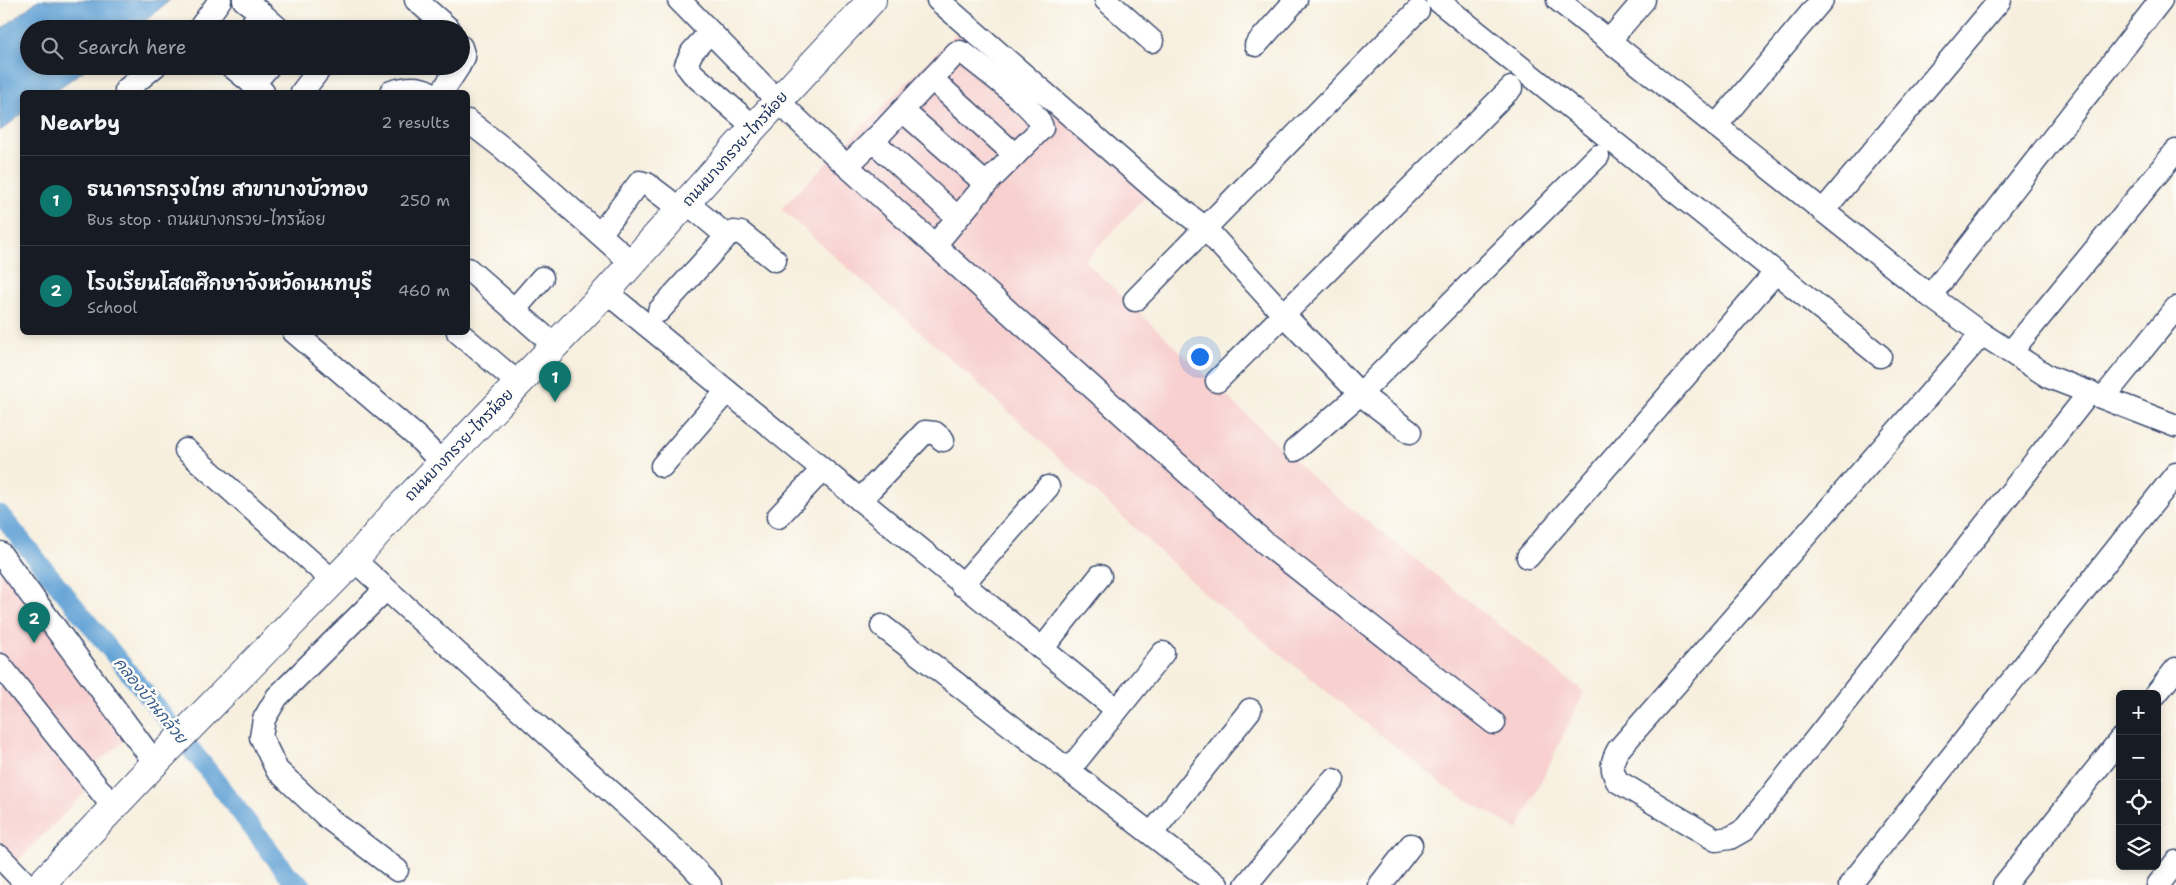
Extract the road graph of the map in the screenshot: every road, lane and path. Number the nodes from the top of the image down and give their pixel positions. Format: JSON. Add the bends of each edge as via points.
{"nodes":[{"id":1,"x":220,"y":0,"type":"edge"},
{"id":2,"x":416,"y":0,"type":"edge"},
{"id":3,"x":679,"y":0,"type":"edge"},
{"id":4,"x":872,"y":0,"type":"edge"},
{"id":5,"x":938,"y":0,"type":"edge"},
{"id":6,"x":1106,"y":0,"type":"edge"},
{"id":7,"x":1296,"y":0,"type":"edge"},
{"id":8,"x":1558,"y":0,"type":"edge"},
{"id":9,"x":1644,"y":0,"type":"edge"},
{"id":10,"x":1822,"y":0,"type":"edge"},
{"id":11,"x":2000,"y":0,"type":"edge"},
{"id":12,"x":2161,"y":0,"type":"edge"},
{"id":13,"x":1427,"y":5,"type":"edge"},
{"id":14,"x":251,"y":14,"type":"edge"},
{"id":15,"x":206,"y":20,"type":"edge"},
{"id":16,"x":262,"y":20,"type":"edge"},
{"id":17,"x":439,"y":20,"type":"edge"},
{"id":18,"x":710,"y":32,"type":"junction"},
{"id":19,"x":1152,"y":41,"type":"dead end"},
{"id":20,"x":1609,"y":41,"type":"junction"},
{"id":21,"x":1256,"y":45,"type":"dead end"},
{"id":22,"x":144,"y":75,"type":"edge"},
{"id":23,"x":242,"y":75,"type":"edge"},
{"id":24,"x":265,"y":75,"type":"edge"},
{"id":25,"x":315,"y":75,"type":"edge"},
{"id":26,"x":453,"y":75,"type":"edge"},
{"id":27,"x":932,"y":79,"type":"junction"},
{"id":28,"x":1511,"y":88,"type":"dead end"},
{"id":29,"x":258,"y":89,"type":"edge"},
{"id":30,"x":126,"y":90,"type":"dead end"},
{"id":31,"x":304,"y":90,"type":"edge"},
{"id":32,"x":396,"y":90,"type":"edge"},
{"id":33,"x":426,"y":90,"type":"edge"},
{"id":34,"x":443,"y":90,"type":"edge"},
{"id":35,"x":778,"y":101,"type":"junction"},
{"id":36,"x":902,"y":111,"type":"junction"},
{"id":37,"x":470,"y":122,"type":"edge"},
{"id":38,"x":1716,"y":126,"type":"junction"},
{"id":39,"x":754,"y":127,"type":"junction"},
{"id":40,"x":873,"y":141,"type":"junction"},
{"id":41,"x":2176,"y":151,"type":"edge"},
{"id":42,"x":1015,"y":156,"type":"junction"},
{"id":43,"x":1598,"y":156,"type":"dead end"},
{"id":44,"x":847,"y":166,"type":"junction"},
{"id":45,"x":986,"y":184,"type":"junction"},
{"id":46,"x":683,"y":205,"type":"junction"},
{"id":47,"x":1823,"y":211,"type":"junction"},
{"id":48,"x":957,"y":217,"type":"junction"},
{"id":49,"x":1204,"y":227,"type":"junction"},
{"id":50,"x":600,"y":234,"type":"junction"},
{"id":51,"x":727,"y":236,"type":"junction"},
{"id":52,"x":935,"y":245,"type":"junction"},
{"id":53,"x":775,"y":260,"type":"dead end"},
{"id":54,"x":632,"y":263,"type":"junction"},
{"id":55,"x":470,"y":271,"type":"edge"},
{"id":56,"x":1776,"y":272,"type":"junction"},
{"id":57,"x":542,"y":278,"type":"dead end"},
{"id":58,"x":606,"y":292,"type":"junction"},
{"id":59,"x":1930,"y":296,"type":"junction"},
{"id":60,"x":1135,"y":300,"type":"dead end"},
{"id":61,"x":2176,"y":308,"type":"edge"},
{"id":62,"x":514,"y":310,"type":"junction"},
{"id":63,"x":659,"y":311,"type":"dead end"},
{"id":64,"x":1285,"y":316,"type":"junction"},
{"id":65,"x":1982,"y":334,"type":"junction"},
{"id":66,"x":298,"y":335,"type":"edge"},
{"id":67,"x":462,"y":335,"type":"edge"},
{"id":68,"x":554,"y":345,"type":"junction"},
{"id":69,"x":2011,"y":352,"type":"junction"},
{"id":70,"x":1880,"y":356,"type":"dead end"},
{"id":71,"x":1217,"y":381,"type":"dead end"},
{"id":72,"x":518,"y":383,"type":"junction"},
{"id":73,"x":727,"y":391,"type":"junction"},
{"id":74,"x":1360,"y":394,"type":"junction"},
{"id":75,"x":2097,"y":395,"type":"junction"},
{"id":76,"x":2176,"y":426,"type":"edge"},
{"id":77,"x":1410,"y":432,"type":"dead end"},
{"id":78,"x":942,"y":440,"type":"dead end"},
{"id":79,"x":186,"y":450,"type":"dead end"},
{"id":80,"x":1295,"y":450,"type":"dead end"},
{"id":81,"x":442,"y":462,"type":"junction"},
{"id":82,"x":662,"y":466,"type":"dead end"},
{"id":83,"x":822,"y":470,"type":"junction"},
{"id":84,"x":2176,"y":474,"type":"edge"},
{"id":85,"x":1048,"y":487,"type":"dead end"},
{"id":86,"x":860,"y":500,"type":"junction"},
{"id":87,"x":778,"y":517,"type":"dead end"},
{"id":88,"x":0,"y":553,"type":"edge"},
{"id":89,"x":1528,"y":557,"type":"dead end"},
{"id":90,"x":354,"y":560,"type":"junction"},
{"id":91,"x":1100,"y":576,"type":"dead end"},
{"id":92,"x":333,"y":581,"type":"junction"},
{"id":93,"x":962,"y":585,"type":"junction"},
{"id":94,"x":386,"y":589,"type":"junction"},
{"id":95,"x":882,"y":626,"type":"dead end"},
{"id":96,"x":1042,"y":649,"type":"junction"},
{"id":97,"x":1162,"y":653,"type":"dead end"},
{"id":98,"x":0,"y":665,"type":"edge"},
{"id":99,"x":2176,"y":669,"type":"edge"},
{"id":100,"x":2159,"y":690,"type":"edge"},
{"id":101,"x":1117,"y":710,"type":"junction"},
{"id":102,"x":1250,"y":710,"type":"dead end"},
{"id":103,"x":1494,"y":723,"type":"dead end"},
{"id":104,"x":2116,"y":745,"type":"edge"},
{"id":105,"x":159,"y":760,"type":"junction"},
{"id":106,"x":1069,"y":770,"type":"junction"},
{"id":107,"x":1333,"y":780,"type":"dead end"},
{"id":108,"x":114,"y":808,"type":"junction"},
{"id":109,"x":1152,"y":833,"type":"junction"},
{"id":110,"x":1411,"y":845,"type":"dead end"},
{"id":111,"x":0,"y":857,"type":"edge"},
{"id":112,"x":2176,"y":862,"type":"edge"},
{"id":113,"x":397,"y":870,"type":"dead end"},
{"id":114,"x":2162,"y":883,"type":"edge"},
{"id":115,"x":27,"y":885,"type":"edge"},
{"id":116,"x":40,"y":885,"type":"edge"},
{"id":117,"x":710,"y":885,"type":"edge"},
{"id":118,"x":1217,"y":885,"type":"edge"},
{"id":119,"x":1246,"y":885,"type":"edge"},
{"id":120,"x":1380,"y":885,"type":"edge"},
{"id":121,"x":1850,"y":885,"type":"edge"},
{"id":122,"x":2004,"y":885,"type":"edge"}],
"edges":[{"from":1,"to":15,"type":"street"},
{"from":2,"to":17,"type":"street"},
{"from":3,"to":18,"type":"street"},
{"from":4,"to":35,"type":"main road","name":"ถนนบางกรวย-ไทรน้อย"},
{"from":5,"to":49,"type":"street","via":[[1157,191]]},
{"from":6,"to":19,"type":"street"},
{"from":7,"to":21,"type":"street"},
{"from":8,"to":20,"type":"street"},
{"from":9,"to":20,"type":"street"},
{"from":10,"to":38,"type":"street"},
{"from":11,"to":47,"type":"street"},
{"from":12,"to":59,"type":"street"},
{"from":13,"to":49,"type":"street"},
{"from":13,"to":56,"type":"street"},
{"from":14,"to":16,"type":"street"},
{"from":18,"to":35,"type":"street"},
{"from":18,"to":39,"type":"street","via":[[692,52],[686,65]]},
{"from":20,"to":38,"type":"street"},
{"from":22,"to":30,"type":"street"},
{"from":23,"to":29,"type":"street"},
{"from":24,"to":29,"type":"street"},
{"from":25,"to":31,"type":"street"},
{"from":26,"to":34,"type":"street"},
{"from":27,"to":36,"type":"street"},
{"from":27,"to":42,"type":"street"},
{"from":27,"to":42,"type":"street","via":[[960,52],[1011,91],[1042,126]]},
{"from":28,"to":64,"type":"street"},
{"from":32,"to":33,"type":"street","via":[[404,87]]},
{"from":35,"to":39,"type":"main road","name":"ถนนบางกรวย-ไทรน้อย"},
{"from":35,"to":44,"type":"street"},
{"from":36,"to":40,"type":"street"},
{"from":36,"to":45,"type":"street"},
{"from":37,"to":50,"type":"street","via":[[504,148]]},
{"from":38,"to":47,"type":"street"},
{"from":39,"to":46,"type":"main road","name":"ถนนบางกรวย-ไทรน้อย"},
{"from":40,"to":44,"type":"street"},
{"from":40,"to":48,"type":"street"},
{"from":41,"to":69,"type":"street"},
{"from":42,"to":45,"type":"street"},
{"from":43,"to":74,"type":"street"},
{"from":44,"to":52,"type":"street"},
{"from":45,"to":48,"type":"street"},
{"from":46,"to":50,"type":"street","via":[[640,182]]},
{"from":46,"to":51,"type":"street"},
{"from":46,"to":54,"type":"main road","name":"ถนนบางกรวย-ไทรน้อย"},
{"from":47,"to":59,"type":"street"},
{"from":48,"to":52,"type":"street"},
{"from":49,"to":60,"type":"street"},
{"from":49,"to":64,"type":"street"},
{"from":50,"to":54,"type":"street"},
{"from":51,"to":53,"type":"street","via":[[741,232]]},
{"from":51,"to":63,"type":"street"},
{"from":52,"to":103,"type":"street","via":[[1264,542]]},
{"from":54,"to":58,"type":"main road","name":"ถนนบางกรวย-ไทรน้อย"},
{"from":55,"to":62,"type":"street"},
{"from":56,"to":70,"type":"street"},
{"from":56,"to":89,"type":"street"},
{"from":57,"to":62,"type":"street"},
{"from":58,"to":68,"type":"main road","name":"ถนนบางกรวย-ไทรน้อย"},
{"from":58,"to":73,"type":"street"},
{"from":59,"to":65,"type":"street"},
{"from":61,"to":75,"type":"street"},
{"from":62,"to":68,"type":"street"},
{"from":64,"to":71,"type":"street"},
{"from":64,"to":74,"type":"street"},
{"from":65,"to":69,"type":"street"},
{"from":65,"to":75,"type":"street","via":[[1618,750],[1612,762],[1617,781],[1716,840],[1730,838],[1744,830]]},
{"from":66,"to":81,"type":"street"},
{"from":67,"to":72,"type":"street"},
{"from":68,"to":72,"type":"main road","name":"ถนนบางกรวย-ไทรน้อย"},
{"from":69,"to":75,"type":"street","via":[[2049,377]]},
{"from":72,"to":81,"type":"main road","name":"ถนนบางกรวย-ไทรน้อย"},
{"from":73,"to":82,"type":"street"},
{"from":73,"to":83,"type":"street"},
{"from":74,"to":77,"type":"street"},
{"from":74,"to":80,"type":"street"},
{"from":75,"to":76,"type":"street"},
{"from":78,"to":86,"type":"street","via":[[935,433],[924,432]]},
{"from":79,"to":92,"type":"street"},
{"from":81,"to":90,"type":"main road","name":"ถนนบางกรวย-ไทรน้อย"},
{"from":83,"to":86,"type":"street"},
{"from":83,"to":87,"type":"street"},
{"from":84,"to":121,"type":"street"},
{"from":85,"to":93,"type":"street"},
{"from":86,"to":93,"type":"street"},
{"from":88,"to":105,"type":"street"},
{"from":90,"to":92,"type":"main road","name":"ถนนบางกรวย-ไทรน้อย"},
{"from":90,"to":94,"type":"street"},
{"from":91,"to":96,"type":"street"},
{"from":92,"to":105,"type":"main road","name":"ถนนบางกรวย-ไทรน้อย"},
{"from":93,"to":96,"type":"street"},
{"from":94,"to":113,"type":"street","via":[[277,697],[264,719],[260,737],[277,770],[328,818]]},
{"from":94,"to":117,"type":"street","via":[[681,855]]},
{"from":95,"to":106,"type":"street"},
{"from":96,"to":101,"type":"street"},
{"from":97,"to":101,"type":"street"},
{"from":98,"to":108,"type":"street"},
{"from":99,"to":100,"type":"street"},
{"from":101,"to":106,"type":"street"},
{"from":102,"to":109,"type":"street"},
{"from":104,"to":122,"type":"street"},
{"from":105,"to":108,"type":"main road","name":"ถนนบางกรวย-ไทรน้อย"},
{"from":106,"to":109,"type":"street"},
{"from":107,"to":119,"type":"street"},
{"from":108,"to":116,"type":"main road","name":"ถนนบางกรวย-ไทรน้อย"},
{"from":109,"to":118,"type":"street"},
{"from":110,"to":120,"type":"street"},
{"from":111,"to":115,"type":"street"},
{"from":112,"to":114,"type":"street"}]}
